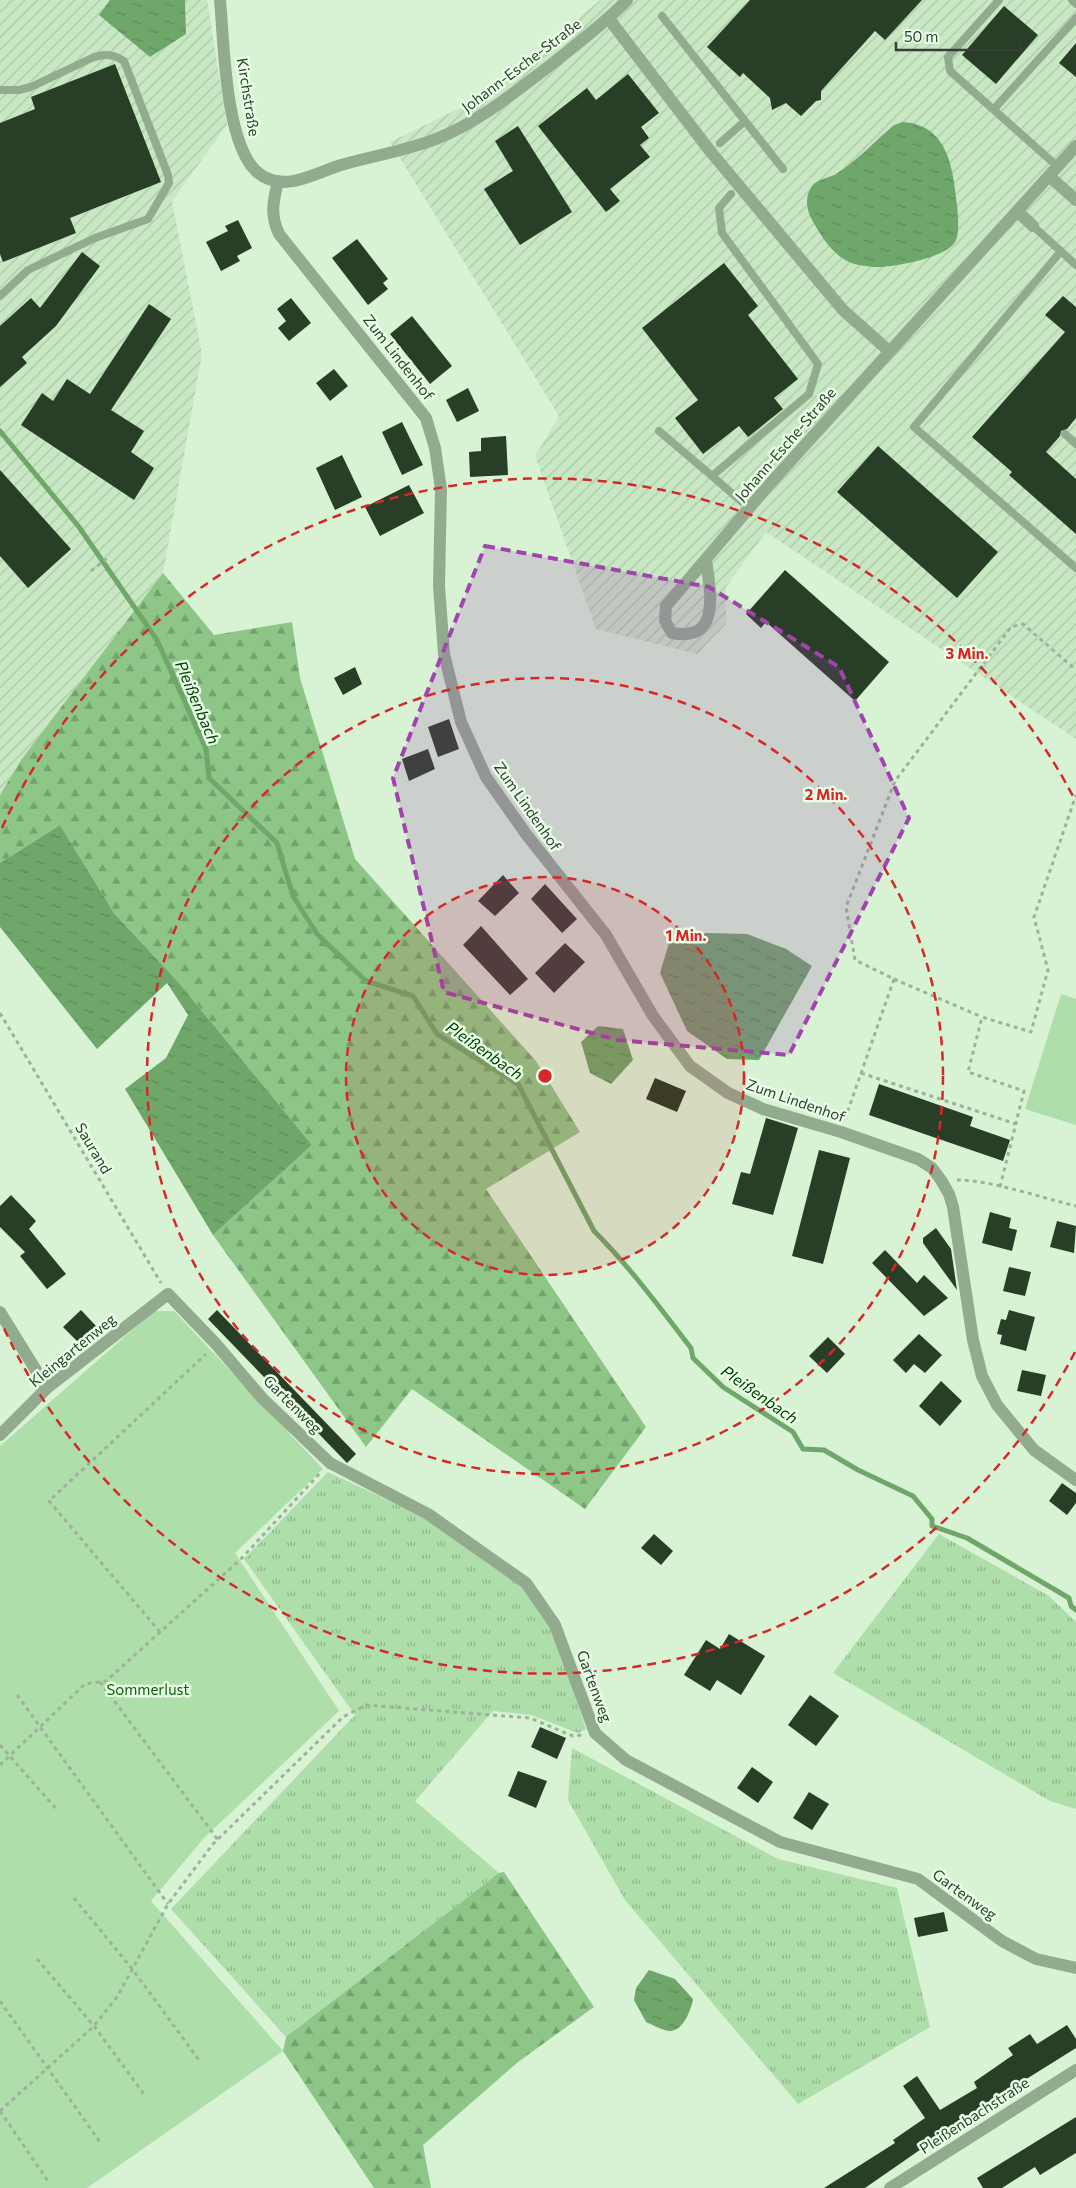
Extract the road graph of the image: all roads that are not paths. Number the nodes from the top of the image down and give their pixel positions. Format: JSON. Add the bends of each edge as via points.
{"nodes":[{"id":1,"x":220,"y":0,"type":"edge"},
{"id":2,"x":627,"y":0,"type":"edge"},
{"id":3,"x":998,"y":0,"type":"edge"},
{"id":4,"x":1072,"y":0,"type":"edge"},
{"id":5,"x":1076,"y":4,"type":"edge"},
{"id":6,"x":662,"y":16,"type":"dead end"},
{"id":7,"x":1076,"y":18,"type":"edge"},
{"id":8,"x":609,"y":19,"type":"junction"},
{"id":9,"x":0,"y":90,"type":"edge"},
{"id":10,"x":994,"y":109,"type":"junction"},
{"id":11,"x":745,"y":121,"type":"junction"},
{"id":12,"x":1076,"y":146,"type":"edge"},
{"id":13,"x":715,"y":147,"type":"junction"},
{"id":14,"x":783,"y":169,"type":"dead end"},
{"id":15,"x":1053,"y":171,"type":"junction"},
{"id":16,"x":278,"y":181,"type":"junction"},
{"id":17,"x":735,"y":190,"type":"junction"},
{"id":18,"x":1076,"y":200,"type":"edge"},
{"id":19,"x":1017,"y":211,"type":"junction"},
{"id":20,"x":1033,"y":226,"type":"joint"},
{"id":21,"x":1061,"y":251,"type":"junction"},
{"id":22,"x":1076,"y":265,"type":"edge"},
{"id":23,"x":0,"y":296,"type":"edge"},
{"id":24,"x":889,"y":352,"type":"junction"},
{"id":25,"x":659,"y":431,"type":"dead end"},
{"id":26,"x":1066,"y":434,"type":"dead end"},
{"id":27,"x":1076,"y":444,"type":"edge"},
{"id":28,"x":712,"y":476,"type":"junction"},
{"id":29,"x":745,"y":505,"type":"junction"},
{"id":30,"x":706,"y":559,"type":"junction"},
{"id":31,"x":1076,"y":568,"type":"edge"},
{"id":32,"x":168,"y":1294,"type":"joint"},
{"id":33,"x":0,"y":1312,"type":"edge"},
{"id":34,"x":47,"y":1388,"type":"junction"},
{"id":35,"x":0,"y":1435,"type":"edge"},
{"id":36,"x":1076,"y":1480,"type":"edge"},
{"id":37,"x":1076,"y":1968,"type":"edge"},
{"id":38,"x":1076,"y":2070,"type":"edge"},
{"id":39,"x":890,"y":2188,"type":"edge"}],
"edges":[{"from":1,"to":16,"type":"street","name":"Kirchstraße","via":[[230,105],[240,147],[257,172]]},
{"from":2,"to":8,"type":"street","name":"Johann-Esche-Straße"},
{"from":3,"to":10,"type":"lane","via":[[948,57],[950,71]]},
{"from":4,"to":5,"type":"lane"},
{"from":6,"to":11,"type":"lane"},
{"from":7,"to":10,"type":"lane"},
{"from":8,"to":13,"type":"street"},
{"from":8,"to":16,"type":"street","name":"Johann-Esche-Straße","via":[[467,125],[406,149],[339,165],[301,180]]},
{"from":9,"to":23,"type":"lane","via":[[31,87],[94,58],[115,55],[124,61],[169,183],[148,219],[95,238],[28,270]]},
{"from":10,"to":15,"type":"lane"},
{"from":11,"to":13,"type":"lane"},
{"from":11,"to":14,"type":"lane"},
{"from":12,"to":15,"type":"street","name":"Johann-Esche-Straße"},
{"from":13,"to":17,"type":"street"},
{"from":15,"to":18,"type":"street"},
{"from":15,"to":19,"type":"street","name":"Johann-Esche-Straße"},
{"from":16,"to":36,"type":"street","name":"Zum Lindenhof","via":[[273,220],[279,234],[426,418],[440,489],[439,586],[444,654],[461,722],[486,777],[526,834],[606,935],[654,1016],[690,1066],[728,1093],[763,1109],[841,1132],[918,1159],[932,1168],[949,1194],[953,1207],[973,1340],[982,1376],[997,1405],[1034,1450]]},
{"from":17,"to":24,"type":"street","via":[[843,310]]},
{"from":17,"to":28,"type":"lane","via":[[719,208],[722,234],[818,364],[809,394]]},
{"from":19,"to":20,"type":"street"},
{"from":19,"to":24,"type":"street","name":"Johann-Esche-Straße"},
{"from":20,"to":21,"type":"lane"},
{"from":21,"to":22,"type":"lane"},
{"from":21,"to":31,"type":"lane","via":[[914,427]]},
{"from":24,"to":29,"type":"street","name":"Johann-Esche-Straße"},
{"from":25,"to":28,"type":"lane"},
{"from":26,"to":27,"type":"lane"},
{"from":28,"to":29,"type":"lane"},
{"from":29,"to":30,"type":"street","name":"Johann-Esche-Straße"},
{"from":30,"to":30,"type":"street","name":"Johann-Esche-Straße","via":[[666,606],[665,620],[672,633],[686,635],[702,629],[709,616],[711,600]]},
{"from":32,"to":34,"type":"street","name":"Kleingartenweg"},
{"from":32,"to":37,"type":"street","name":"Gartenweg","via":[[262,1398],[330,1463],[428,1514],[526,1584],[555,1625],[595,1733],[626,1760],[780,1842],[918,1880],[1002,1941],[1036,1959]]},
{"from":33,"to":34,"type":"street"},
{"from":34,"to":35,"type":"street","name":"Kleingartenweg"},
{"from":38,"to":39,"type":"street","name":"Pleißenbachstraße"}]}
